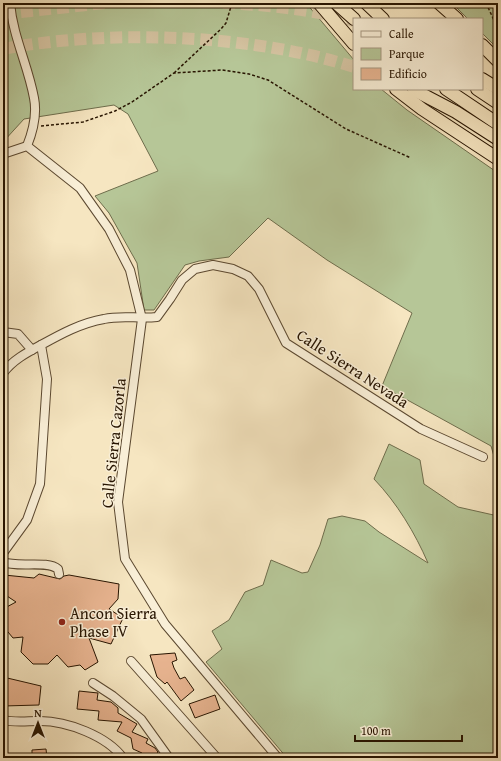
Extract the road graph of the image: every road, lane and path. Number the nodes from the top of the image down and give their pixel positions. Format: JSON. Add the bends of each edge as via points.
{"nodes":[{"id":1,"x":10,"y":3,"type":"edge"},
{"id":2,"x":232,"y":3,"type":"edge"},
{"id":3,"x":319,"y":3,"type":"edge"},
{"id":4,"x":336,"y":3,"type":"edge"},
{"id":5,"x":366,"y":3,"type":"edge"},
{"id":6,"x":439,"y":3,"type":"edge"},
{"id":7,"x":486,"y":3,"type":"edge"},
{"id":8,"x":353,"y":18,"type":"edge"},
{"id":9,"x":382,"y":18,"type":"edge"},
{"id":10,"x":456,"y":18,"type":"edge"},
{"id":11,"x":498,"y":29,"type":"edge"},
{"id":12,"x":353,"y":43,"type":"edge"},
{"id":13,"x":483,"y":47,"type":"edge"},
{"id":14,"x":498,"y":61,"type":"edge"},
{"id":15,"x":174,"y":73,"type":"junction"},
{"id":16,"x":483,"y":80,"type":"edge"},
{"id":17,"x":498,"y":89,"type":"edge"},
{"id":18,"x":397,"y":90,"type":"edge"},
{"id":19,"x":414,"y":90,"type":"dead end"},
{"id":20,"x":447,"y":90,"type":"edge"},
{"id":21,"x":478,"y":90,"type":"edge"},
{"id":22,"x":498,"y":103,"type":"edge"},
{"id":23,"x":498,"y":124,"type":"edge"},
{"id":24,"x":33,"y":126,"type":"junction"},
{"id":25,"x":498,"y":139,"type":"edge"},
{"id":26,"x":27,"y":146,"type":"junction"},
{"id":27,"x":3,"y":154,"type":"edge"},
{"id":28,"x":411,"y":158,"type":"dead end"},
{"id":29,"x":498,"y":159,"type":"edge"},
{"id":30,"x":142,"y":319,"type":"junction"},
{"id":31,"x":3,"y":332,"type":"edge"},
{"id":32,"x":41,"y":345,"type":"junction"},
{"id":33,"x":32,"y":350,"type":"junction"},
{"id":34,"x":3,"y":373,"type":"edge"},
{"id":35,"x":483,"y":457,"type":"dead end"},
{"id":36,"x":3,"y":553,"type":"edge"},
{"id":37,"x":3,"y":562,"type":"edge"},
{"id":38,"x":59,"y":574,"type":"dead end"},
{"id":39,"x":131,"y":661,"type":"dead end"},
{"id":40,"x":93,"y":683,"type":"dead end"},
{"id":41,"x":3,"y":720,"type":"edge"},
{"id":42,"x":123,"y":758,"type":"edge"},
{"id":43,"x":169,"y":758,"type":"edge"},
{"id":44,"x":217,"y":758,"type":"edge"},
{"id":45,"x":278,"y":758,"type":"edge"}],
"edges":[{"from":1,"to":24,"type":"street","via":[[15,36],[35,99]]},
{"from":2,"to":15,"type":"path","via":[[226,23]]},
{"from":3,"to":12,"type":"highway"},
{"from":4,"to":8,"type":"highway"},
{"from":5,"to":9,"type":"highway"},
{"from":6,"to":10,"type":"highway"},
{"from":7,"to":11,"type":"path"},
{"from":13,"to":14,"type":"highway"},
{"from":15,"to":24,"type":"path","via":[[115,111],[83,122]]},
{"from":15,"to":28,"type":"path","via":[[222,70],[268,80],[346,129]]},
{"from":16,"to":17,"type":"highway"},
{"from":18,"to":29,"type":"highway"},
{"from":19,"to":25,"type":"highway","via":[[456,112]]},
{"from":20,"to":23,"type":"highway"},
{"from":21,"to":22,"type":"highway"},
{"from":24,"to":26,"type":"street"},
{"from":26,"to":27,"type":"street"},
{"from":26,"to":30,"type":"street","via":[[80,188],[109,229],[130,270]]},
{"from":30,"to":32,"type":"street","name":"Calle Sierra Nevada","via":[[104,318],[71,329]]},
{"from":30,"to":35,"type":"street","name":"Calle Sierra Nevada","via":[[157,317],[182,280],[196,268],[213,265],[233,269],[248,276],[259,289],[286,343],[421,429]]},
{"from":30,"to":45,"type":"street","name":"Calle Sierra Cazorla","via":[[118,502],[125,559],[166,624]]},
{"from":31,"to":33,"type":"street","via":[[18,334]]},
{"from":32,"to":33,"type":"street","name":"Calle Sierra Nevada"},
{"from":32,"to":36,"type":"street","via":[[47,379],[40,484],[27,520]]},
{"from":33,"to":34,"type":"street","name":"Calle Sierra Nevada","via":[[9,365]]},
{"from":37,"to":38,"type":"street","via":[[15,565],[52,566],[58,569]]},
{"from":39,"to":44,"type":"street"},
{"from":40,"to":43,"type":"street","via":[[141,719]]},
{"from":41,"to":42,"type":"street","via":[[15,723],[41,721],[62,724],[99,737]]}]}
